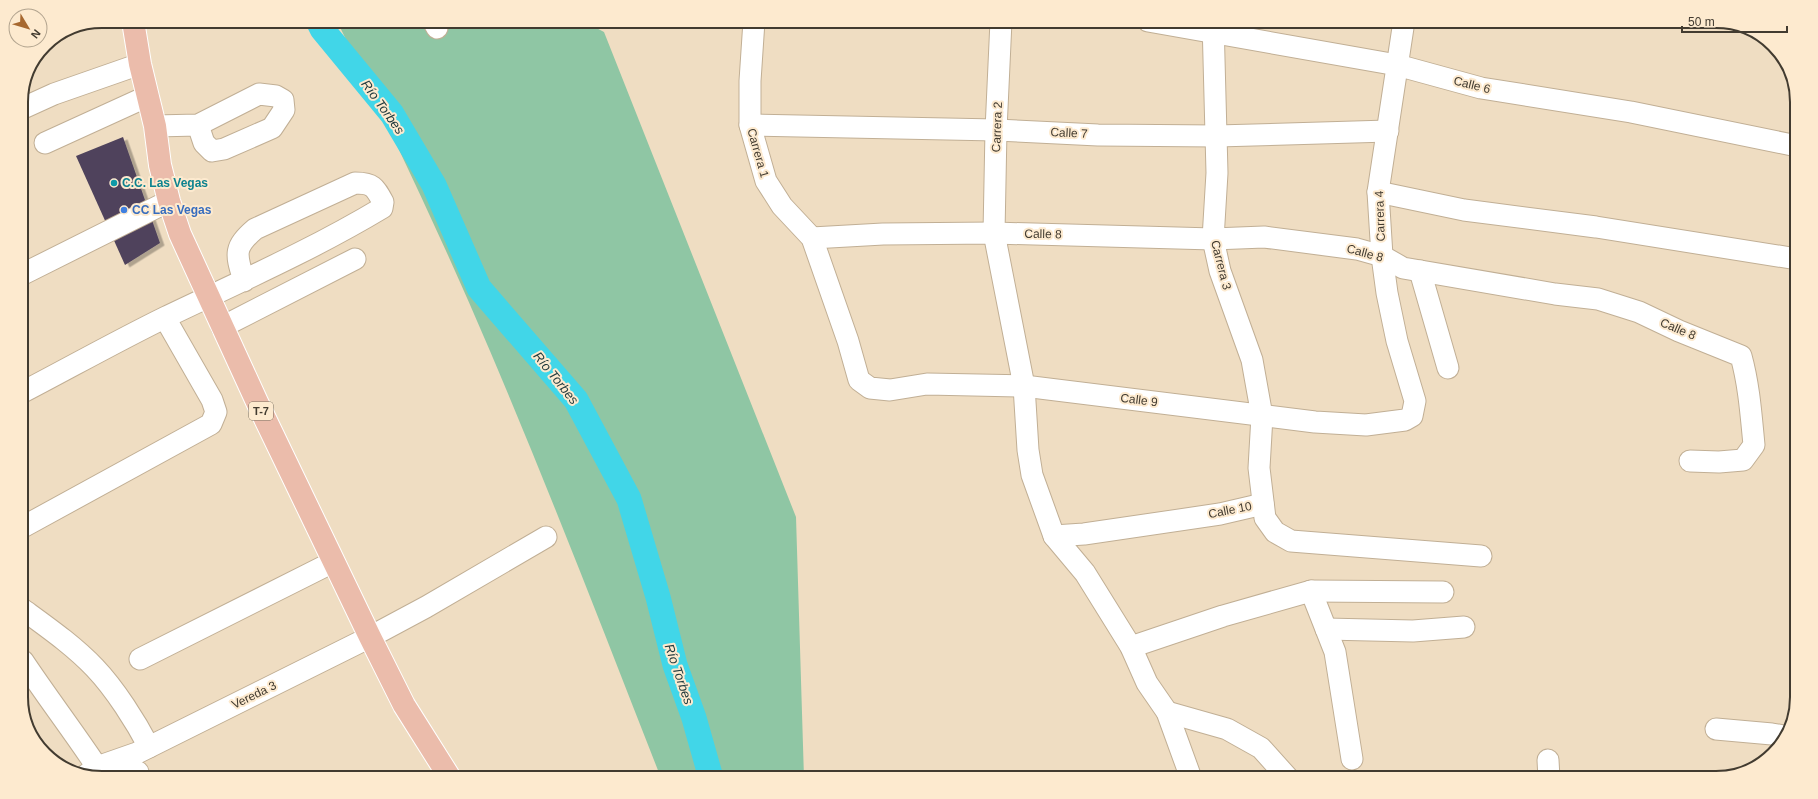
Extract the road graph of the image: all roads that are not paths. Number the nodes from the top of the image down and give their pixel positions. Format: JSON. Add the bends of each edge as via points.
{"nodes":[{"id":1,"x":134,"y":28,"type":"edge"},
{"id":2,"x":754,"y":28,"type":"edge"},
{"id":3,"x":1001,"y":28,"type":"edge"},
{"id":4,"x":1213,"y":28,"type":"edge"},
{"id":5,"x":1222,"y":28,"type":"edge"},
{"id":6,"x":1403,"y":28,"type":"edge"},
{"id":7,"x":140,"y":64,"type":"junction"},
{"id":8,"x":1397,"y":65,"type":"junction"},
{"id":9,"x":148,"y":96,"type":"junction"},
{"id":10,"x":28,"y":106,"type":"edge"},
{"id":11,"x":198,"y":125,"type":"dead end"},
{"id":12,"x":155,"y":126,"type":"junction"},
{"id":13,"x":750,"y":126,"type":"junction"},
{"id":14,"x":996,"y":130,"type":"junction"},
{"id":15,"x":1388,"y":131,"type":"junction"},
{"id":16,"x":1216,"y":136,"type":"junction"},
{"id":17,"x":45,"y":143,"type":"dead end"},
{"id":18,"x":1790,"y":145,"type":"edge"},
{"id":19,"x":1378,"y":192,"type":"junction"},
{"id":20,"x":169,"y":201,"type":"junction"},
{"id":21,"x":994,"y":233,"type":"junction"},
{"id":22,"x":812,"y":238,"type":"junction"},
{"id":23,"x":1213,"y":238,"type":"junction"},
{"id":24,"x":1382,"y":256,"type":"junction"},
{"id":25,"x":1790,"y":258,"type":"edge"},
{"id":26,"x":355,"y":259,"type":"dead end"},
{"id":27,"x":1420,"y":271,"type":"junction"},
{"id":28,"x":28,"y":272,"type":"edge"},
{"id":29,"x":244,"y":280,"type":"junction"},
{"id":30,"x":208,"y":297,"type":"junction"},
{"id":31,"x":165,"y":318,"type":"junction"},
{"id":32,"x":222,"y":327,"type":"junction"},
{"id":33,"x":1448,"y":368,"type":"dead end"},
{"id":34,"x":860,"y":380,"type":"joint"},
{"id":35,"x":1024,"y":386,"type":"junction"},
{"id":36,"x":28,"y":389,"type":"edge"},
{"id":37,"x":1414,"y":409,"type":"joint"},
{"id":38,"x":1262,"y":416,"type":"junction"},
{"id":39,"x":1690,"y":461,"type":"dead end"},
{"id":40,"x":1263,"y":504,"type":"junction"},
{"id":41,"x":28,"y":524,"type":"edge"},
{"id":42,"x":546,"y":536,"type":"dead end"},
{"id":43,"x":1054,"y":536,"type":"junction"},
{"id":44,"x":1481,"y":556,"type":"dead end"},
{"id":45,"x":333,"y":562,"type":"junction"},
{"id":46,"x":1311,"y":591,"type":"junction"},
{"id":47,"x":1443,"y":592,"type":"dead end"},
{"id":48,"x":28,"y":613,"type":"edge"},
{"id":49,"x":1464,"y":627,"type":"dead end"},
{"id":50,"x":1326,"y":629,"type":"junction"},
{"id":51,"x":370,"y":637,"type":"junction"},
{"id":52,"x":1131,"y":647,"type":"junction"},
{"id":53,"x":140,"y":659,"type":"dead end"},
{"id":54,"x":28,"y":669,"type":"edge"},
{"id":55,"x":1167,"y":712,"type":"junction"},
{"id":56,"x":1716,"y":729,"type":"dead end"},
{"id":57,"x":1779,"y":735,"type":"edge"},
{"id":58,"x":143,"y":750,"type":"junction"},
{"id":59,"x":1352,"y":759,"type":"dead end"},
{"id":60,"x":92,"y":770,"type":"edge"},
{"id":61,"x":91,"y":771,"type":"edge"},
{"id":62,"x":446,"y":771,"type":"edge"},
{"id":63,"x":1188,"y":771,"type":"edge"},
{"id":64,"x":1282,"y":771,"type":"edge"}],
"edges":[{"from":1,"to":7,"type":"main road","number":"T-7"},
{"from":2,"to":13,"type":"street","name":"Carrera 1"},
{"from":3,"to":14,"type":"street","name":"Carrera 2"},
{"from":4,"to":16,"type":"street","name":"Carrera 3"},
{"from":5,"to":8,"type":"street","name":"Calle 6"},
{"from":6,"to":8,"type":"street","name":"Carrera 4"},
{"from":7,"to":9,"type":"main road","number":"T-7"},
{"from":7,"to":10,"type":"street"},
{"from":8,"to":15,"type":"street","name":"Carrera 4"},
{"from":8,"to":18,"type":"street","name":"Calle 6","via":[[1481,88],[1630,112]]},
{"from":9,"to":12,"type":"main road","number":"T-7"},
{"from":9,"to":17,"type":"street"},
{"from":11,"to":12,"type":"street"},
{"from":12,"to":20,"type":"main road","number":"T-7","via":[[160,165]]},
{"from":13,"to":14,"type":"street","name":"Calle 7"},
{"from":13,"to":22,"type":"street","name":"Carrera 1","via":[[766,181],[782,206]]},
{"from":14,"to":16,"type":"street","name":"Calle 7","via":[[1098,135]]},
{"from":14,"to":21,"type":"street","name":"Carrera 2"},
{"from":15,"to":16,"type":"street","name":"Calle 7"},
{"from":15,"to":19,"type":"street","name":"Carrera 4"},
{"from":16,"to":23,"type":"street","name":"Carrera 3","via":[[1217,173]]},
{"from":19,"to":24,"type":"street","name":"Carrera 4"},
{"from":19,"to":25,"type":"street","via":[[1464,210],[1596,227]]},
{"from":20,"to":28,"type":"street"},
{"from":20,"to":30,"type":"main road","number":"T-7","via":[[180,234]]},
{"from":21,"to":22,"type":"street","name":"Calle 8","via":[[883,234]]},
{"from":21,"to":23,"type":"street","name":"Calle 8"},
{"from":21,"to":35,"type":"street","name":"Carrera 2"},
{"from":22,"to":34,"type":"street","name":"Carrera 1"},
{"from":23,"to":24,"type":"street","name":"Calle 8","via":[[1264,237],[1357,249]]},
{"from":23,"to":38,"type":"street","name":"Carrera 3","via":[[1220,271],[1252,360]]},
{"from":24,"to":27,"type":"street","name":"Calle 8","via":[[1403,268]]},
{"from":24,"to":37,"type":"street","name":"Carrera 4","via":[[1397,341],[1415,401]]},
{"from":26,"to":32,"type":"street"},
{"from":27,"to":33,"type":"street"},
{"from":27,"to":39,"type":"street","name":"Calle 8","via":[[1598,299],[1639,312],[1741,356],[1747,376],[1754,444],[1743,460]]},
{"from":29,"to":29,"type":"street","via":[[326,240],[382,208],[383,202],[376,189],[368,183],[355,183],[255,229],[241,241],[238,250],[238,262]]},
{"from":29,"to":30,"type":"street"},
{"from":30,"to":31,"type":"street"},
{"from":30,"to":32,"type":"main road","number":"T-7"},
{"from":31,"to":36,"type":"street"},
{"from":31,"to":41,"type":"street","via":[[212,400],[216,412],[211,424]]},
{"from":32,"to":45,"type":"main road","number":"T-7"},
{"from":34,"to":35,"type":"street","name":"Calle 9","via":[[870,388],[890,390],[927,384]]},
{"from":35,"to":38,"type":"street","name":"Calle 9"},
{"from":35,"to":43,"type":"street","name":"Carrera 2","via":[[1032,475]]},
{"from":37,"to":38,"type":"street","name":"Calle 9","via":[[1412,416],[1405,420],[1366,425]]},
{"from":38,"to":40,"type":"street","name":"Carrera 3","via":[[1259,468]]},
{"from":40,"to":43,"type":"street","name":"Calle 10","via":[[1220,514]]},
{"from":40,"to":44,"type":"street","name":"Calle 10","via":[[1265,518],[1275,532],[1291,541]]},
{"from":42,"to":51,"type":"street","name":"Vereda 3"},
{"from":43,"to":52,"type":"street","via":[[1085,573]]},
{"from":45,"to":51,"type":"main road","number":"T-7"},
{"from":45,"to":53,"type":"street"},
{"from":46,"to":47,"type":"street"},
{"from":46,"to":50,"type":"street"},
{"from":46,"to":52,"type":"street","via":[[1223,616]]},
{"from":48,"to":58,"type":"street","via":[[96,669],[139,727]]},
{"from":49,"to":50,"type":"street","via":[[1413,631]]},
{"from":50,"to":59,"type":"street","via":[[1335,652]]},
{"from":51,"to":58,"type":"street","name":"Vereda 3"},
{"from":51,"to":62,"type":"main road","number":"T-7","via":[[404,705]]},
{"from":52,"to":55,"type":"street","via":[[1147,683]]},
{"from":54,"to":61,"type":"street","via":[[68,724]]},
{"from":55,"to":63,"type":"street"},
{"from":55,"to":64,"type":"street","via":[[1227,729],[1261,748]]},
{"from":56,"to":57,"type":"street"},
{"from":58,"to":60,"type":"street","name":"Vereda 3"}]}
